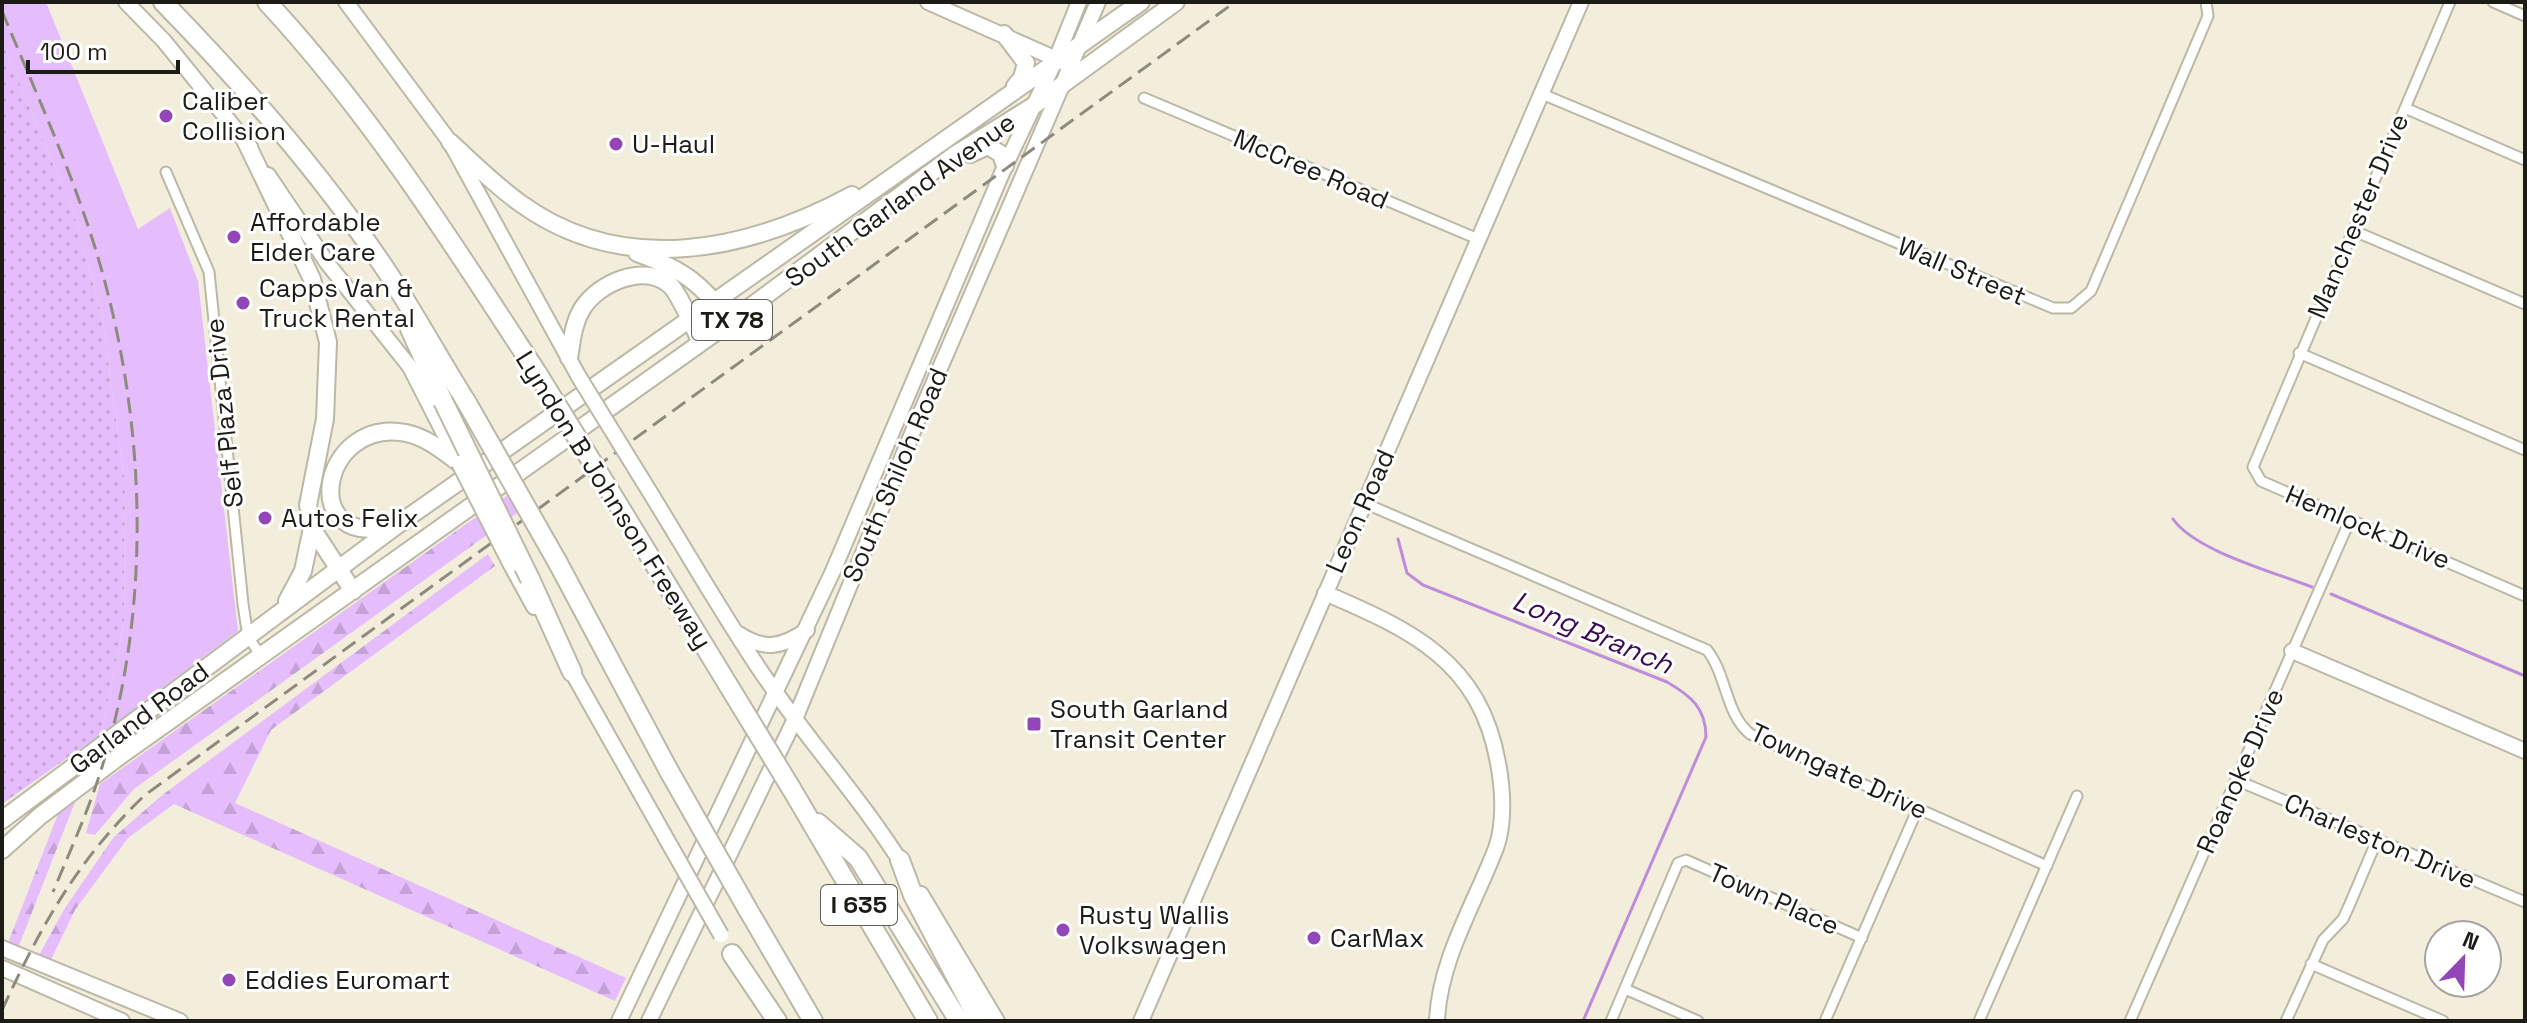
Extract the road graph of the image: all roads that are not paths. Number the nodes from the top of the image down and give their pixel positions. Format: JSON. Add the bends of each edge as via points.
{"nodes":[{"id":1,"x":126,"y":2,"type":"edge"},
{"id":2,"x":163,"y":2,"type":"edge"},
{"id":3,"x":267,"y":2,"type":"edge"},
{"id":4,"x":346,"y":2,"type":"edge"},
{"id":5,"x":928,"y":2,"type":"edge"},
{"id":6,"x":1079,"y":2,"type":"edge"},
{"id":7,"x":1098,"y":2,"type":"edge"},
{"id":8,"x":1141,"y":2,"type":"edge"},
{"id":9,"x":1176,"y":2,"type":"edge"},
{"id":10,"x":1581,"y":2,"type":"edge"},
{"id":11,"x":2206,"y":2,"type":"edge"},
{"id":12,"x":2450,"y":2,"type":"edge"},
{"id":13,"x":2493,"y":2,"type":"edge"},
{"id":14,"x":2525,"y":16,"type":"edge"},
{"id":15,"x":1004,"y":34,"type":"junction"},
{"id":16,"x":1081,"y":44,"type":"junction"},
{"id":17,"x":1070,"y":65,"type":"junction"},
{"id":18,"x":1065,"y":82,"type":"junction"},
{"id":19,"x":1010,"y":93,"type":"junction"},
{"id":20,"x":1542,"y":94,"type":"junction"},
{"id":21,"x":1144,"y":98,"type":"dead end"},
{"id":22,"x":1033,"y":106,"type":"junction"},
{"id":23,"x":2405,"y":108,"type":"junction"},
{"id":24,"x":245,"y":140,"type":"junction"},
{"id":25,"x":450,"y":142,"type":"junction"},
{"id":26,"x":956,"y":154,"type":"junction"},
{"id":27,"x":2525,"y":160,"type":"edge"},
{"id":28,"x":906,"y":165,"type":"junction"},
{"id":29,"x":1005,"y":166,"type":"junction"},
{"id":30,"x":166,"y":172,"type":"dead end"},
{"id":31,"x":2352,"y":230,"type":"junction"},
{"id":32,"x":1478,"y":239,"type":"junction"},
{"id":33,"x":603,"y":240,"type":"junction"},
{"id":34,"x":376,"y":258,"type":"junction"},
{"id":35,"x":714,"y":301,"type":"junction"},
{"id":36,"x":2525,"y":304,"type":"edge"},
{"id":37,"x":685,"y":313,"type":"junction"},
{"id":38,"x":730,"y":322,"type":"junction"},
{"id":39,"x":701,"y":342,"type":"junction"},
{"id":40,"x":2299,"y":353,"type":"junction"},
{"id":41,"x":569,"y":358,"type":"junction"},
{"id":42,"x":905,"y":402,"type":"junction"},
{"id":43,"x":2266,"y":431,"type":"joint"},
{"id":44,"x":2525,"y":450,"type":"edge"},
{"id":45,"x":903,"y":456,"type":"junction"},
{"id":46,"x":459,"y":463,"type":"junction"},
{"id":47,"x":1364,"y":503,"type":"junction"},
{"id":48,"x":2350,"y":520,"type":"junction"},
{"id":49,"x":400,"y":523,"type":"junction"},
{"id":50,"x":312,"y":528,"type":"junction"},
{"id":51,"x":336,"y":569,"type":"junction"},
{"id":52,"x":833,"y":571,"type":"junction"},
{"id":53,"x":851,"y":578,"type":"junction"},
{"id":54,"x":353,"y":591,"type":"junction"},
{"id":55,"x":1325,"y":593,"type":"junction"},
{"id":56,"x":2525,"y":596,"type":"edge"},
{"id":57,"x":277,"y":615,"type":"junction"},
{"id":58,"x":807,"y":629,"type":"junction"},
{"id":59,"x":737,"y":632,"type":"junction"},
{"id":60,"x":248,"y":637,"type":"junction"},
{"id":61,"x":2292,"y":651,"type":"junction"},
{"id":62,"x":268,"y":653,"type":"junction"},
{"id":63,"x":572,"y":672,"type":"junction"},
{"id":64,"x":778,"y":694,"type":"junction"},
{"id":65,"x":795,"y":719,"type":"junction"},
{"id":66,"x":2525,"y":751,"type":"edge"},
{"id":67,"x":2236,"y":780,"type":"junction"},
{"id":68,"x":2077,"y":796,"type":"dead end"},
{"id":69,"x":1918,"y":808,"type":"junction"},
{"id":70,"x":805,"y":811,"type":"junction"},
{"id":71,"x":2,"y":819,"type":"edge"},
{"id":72,"x":2377,"y":840,"type":"junction"},
{"id":73,"x":2,"y":850,"type":"edge"},
{"id":74,"x":900,"y":860,"type":"junction"},
{"id":75,"x":2047,"y":866,"type":"junction"},
{"id":76,"x":2525,"y":902,"type":"edge"},
{"id":77,"x":662,"y":936,"type":"junction"},
{"id":78,"x":1862,"y":938,"type":"junction"},
{"id":79,"x":685,"y":945,"type":"junction"},
{"id":80,"x":2,"y":948,"type":"edge"},
{"id":81,"x":732,"y":954,"type":"junction"},
{"id":82,"x":2311,"y":964,"type":"junction"},
{"id":83,"x":2,"y":968,"type":"edge"},
{"id":84,"x":1625,"y":989,"type":"junction"},
{"id":85,"x":122,"y":1021,"type":"edge"},
{"id":86,"x":179,"y":1021,"type":"edge"},
{"id":87,"x":619,"y":1021,"type":"edge"},
{"id":88,"x":649,"y":1021,"type":"edge"},
{"id":89,"x":769,"y":1021,"type":"edge"},
{"id":90,"x":777,"y":1021,"type":"edge"},
{"id":91,"x":813,"y":1021,"type":"edge"},
{"id":92,"x":928,"y":1021,"type":"edge"},
{"id":93,"x":959,"y":1021,"type":"edge"},
{"id":94,"x":979,"y":1021,"type":"edge"},
{"id":95,"x":997,"y":1021,"type":"edge"},
{"id":96,"x":1141,"y":1021,"type":"edge"},
{"id":97,"x":1437,"y":1021,"type":"edge"},
{"id":98,"x":1611,"y":1021,"type":"edge"},
{"id":99,"x":1698,"y":1021,"type":"edge"},
{"id":100,"x":1825,"y":1021,"type":"edge"},
{"id":101,"x":1979,"y":1021,"type":"edge"},
{"id":102,"x":2130,"y":1021,"type":"edge"},
{"id":103,"x":2286,"y":1021,"type":"edge"},
{"id":104,"x":2443,"y":1021,"type":"edge"}],
"edges":[{"from":1,"to":24,"type":"main road"},
{"from":2,"to":34,"type":"highway","via":[[270,120]]},
{"from":3,"to":70,"type":"highway","name":"Lyndon B Johnson Freeway","number":"I 635","bridge":true,"via":[[411,183],[539,376]]},
{"from":4,"to":25,"type":"main road","name":"Lyndon B Johnson Freeway"},
{"from":5,"to":15,"type":"main road"},
{"from":6,"to":17,"type":"main road","name":"South Shiloh Road"},
{"from":7,"to":16,"type":"main road"},
{"from":8,"to":16,"type":"main road","name":"South Garland Avenue","number":"TX 78"},
{"from":9,"to":17,"type":"main road","name":"South Garland Avenue","number":"TX 78"},
{"from":10,"to":20,"type":"main road","name":"Leon Road"},
{"from":11,"to":20,"type":"street","name":"Wall Street","via":[[2208,16],[2091,291],[2071,308],[2053,308]]},
{"from":12,"to":23,"type":"street","name":"Manchester Drive"},
{"from":13,"to":14,"type":"street"},
{"from":15,"to":17,"type":"main road"},
{"from":15,"to":19,"type":"main road","via":[[1026,63]]},
{"from":16,"to":17,"type":"main road","name":"South Garland Avenue","number":"TX 78"},
{"from":17,"to":18,"type":"main road","name":"South Garland Avenue","number":"TX 78"},
{"from":17,"to":19,"type":"main road","name":"South Garland Avenue","number":"TX 78"},
{"from":17,"to":22,"type":"main road","name":"South Shiloh Road"},
{"from":18,"to":22,"type":"main road","name":"South Garland Avenue","number":"TX 78"},
{"from":18,"to":45,"type":"main road","name":"South Shiloh Road"},
{"from":19,"to":28,"type":"main road","name":"South Garland Avenue","number":"TX 78"},
{"from":20,"to":32,"type":"main road","name":"Leon Road"},
{"from":21,"to":32,"type":"street","name":"McCree Road"},
{"from":22,"to":26,"type":"main road","name":"South Garland Avenue","number":"TX 78"},
{"from":22,"to":29,"type":"main road","name":"South Shiloh Road"},
{"from":23,"to":27,"type":"street"},
{"from":23,"to":31,"type":"street","name":"Manchester Drive"},
{"from":24,"to":46,"type":"main road","via":[[328,264],[410,367]]},
{"from":24,"to":50,"type":"main road","via":[[312,279],[328,342],[325,419],[308,505]]},
{"from":25,"to":33,"type":"main road","via":[[522,204]]},
{"from":25,"to":41,"type":"main road","name":"Lyndon B Johnson Freeway"},
{"from":26,"to":29,"type":"main road","via":[[988,146],[1001,154]]},
{"from":26,"to":38,"type":"main road","name":"South Garland Avenue","number":"TX 78"},
{"from":28,"to":33,"type":"main road","via":[[820,212],[756,237],[683,249]]},
{"from":28,"to":35,"type":"main road","name":"South Garland Avenue","number":"TX 78"},
{"from":29,"to":42,"type":"main road","name":"South Shiloh Road"},
{"from":30,"to":60,"type":"street","name":"Self Plaza Drive","via":[[209,272]]},
{"from":31,"to":36,"type":"street"},
{"from":31,"to":40,"type":"street","name":"Manchester Drive"},
{"from":32,"to":47,"type":"main road","name":"Leon Road"},
{"from":33,"to":35,"type":"main road","via":[[675,267]]},
{"from":34,"to":63,"type":"highway","bridge":true},
{"from":34,"to":91,"type":"highway","bridge":true,"via":[[467,403]]},
{"from":35,"to":37,"type":"main road","name":"South Garland Avenue","number":"TX 78"},
{"from":35,"to":38,"type":"main road"},
{"from":37,"to":39,"type":"main road"},
{"from":37,"to":41,"type":"main road","via":[[671,287],[659,280],[637,276],[616,282],[581,311]]},
{"from":37,"to":49,"type":"main road","name":"South Garland Avenue","number":"TX 78","via":[[664,336]]},
{"from":38,"to":39,"type":"main road","name":"South Garland Avenue","number":"TX 78"},
{"from":39,"to":54,"type":"main road","name":"South Garland Avenue","number":"TX 78"},
{"from":40,"to":43,"type":"street","name":"Manchester Drive"},
{"from":40,"to":44,"type":"street"},
{"from":41,"to":59,"type":"main road","name":"Lyndon B Johnson Freeway","bridge":true},
{"from":42,"to":45,"type":"main road","via":[[909,416],[898,448]]},
{"from":42,"to":52,"type":"main road","name":"South Shiloh Road"},
{"from":43,"to":48,"type":"street","name":"Hemlock Drive","via":[[2253,467],[2261,481]]},
{"from":45,"to":53,"type":"main road","name":"South Shiloh Road"},
{"from":46,"to":49,"type":"main road","via":[[426,441],[398,432],[373,434],[344,453],[328,488],[330,507],[359,528]]},
{"from":46,"to":63,"type":"main road","bridge":true},
{"from":47,"to":55,"type":"main road","name":"Leon Road"},
{"from":47,"to":69,"type":"street","name":"Towngate Drive","via":[[1707,650],[1718,665],[1732,710],[1750,734]]},
{"from":48,"to":56,"type":"street","name":"Hemlock Drive"},
{"from":48,"to":61,"type":"street","name":"Roanoke Drive"},
{"from":49,"to":51,"type":"main road","name":"South Garland Avenue","number":"TX 78"},
{"from":50,"to":51,"type":"main road"},
{"from":50,"to":57,"type":"main road","via":[[303,571]]},
{"from":51,"to":54,"type":"main road"},
{"from":51,"to":57,"type":"main road","name":"South Garland Avenue","number":"TX 78"},
{"from":52,"to":53,"type":"main road"},
{"from":52,"to":58,"type":"main road","name":"South Shiloh Road"},
{"from":53,"to":65,"type":"main road","name":"South Shiloh Road"},
{"from":54,"to":62,"type":"main road","name":"South Garland Avenue","number":"TX 78"},
{"from":55,"to":96,"type":"main road","name":"Leon Road"},
{"from":55,"to":97,"type":"main road","via":[[1397,624],[1435,649],[1471,690],[1494,742],[1501,776],[1497,843],[1442,984]]},
{"from":57,"to":60,"type":"main road","name":"Garland Road","number":"TX 78"},
{"from":58,"to":59,"type":"main road","via":[[776,646],[752,642]]},
{"from":58,"to":64,"type":"main road","name":"South Shiloh Road"},
{"from":59,"to":64,"type":"main road","name":"Lyndon B Johnson Freeway"},
{"from":60,"to":62,"type":"street"},
{"from":60,"to":71,"type":"main road","name":"Garland Road","number":"TX 78"},
{"from":61,"to":66,"type":"main road"},
{"from":61,"to":67,"type":"street","name":"Roanoke Drive"},
{"from":62,"to":73,"type":"main road","name":"Garland Road","number":"TX 78","via":[[117,758]]},
{"from":63,"to":81,"type":"main road","bridge":true},
{"from":64,"to":65,"type":"main road","name":"Lyndon B Johnson Freeway"},
{"from":64,"to":77,"type":"main road","name":"South Shiloh Road"},
{"from":65,"to":74,"type":"main road","name":"Lyndon B Johnson Freeway","via":[[835,766]]},
{"from":65,"to":79,"type":"main road","name":"South Shiloh Road"},
{"from":67,"to":72,"type":"street","name":"Charleston Drive"},
{"from":67,"to":102,"type":"street","name":"Roanoke Drive"},
{"from":68,"to":75,"type":"street"},
{"from":69,"to":75,"type":"street","name":"Towngate Drive"},
{"from":69,"to":78,"type":"street"},
{"from":70,"to":92,"type":"highway","name":"Lyndon B Johnson Freeway","number":"I 635"},
{"from":70,"to":93,"type":"highway","via":[[858,858]]},
{"from":72,"to":76,"type":"street","name":"Charleston Drive"},
{"from":72,"to":82,"type":"street","via":[[2343,919],[2323,940]]},
{"from":74,"to":94,"type":"highway"},
{"from":74,"to":95,"type":"main road","name":"Lyndon B Johnson Freeway"},
{"from":75,"to":101,"type":"street"},
{"from":77,"to":79,"type":"main road"},
{"from":77,"to":87,"type":"main road","name":"South Shiloh Road"},
{"from":78,"to":84,"type":"street","name":"Town Place","via":[[1686,860],[1678,863]]},
{"from":78,"to":100,"type":"street"},
{"from":79,"to":88,"type":"main road","name":"South Shiloh Road"},
{"from":80,"to":86,"type":"main road"},
{"from":81,"to":89,"type":"main road"},
{"from":81,"to":90,"type":"highway"},
{"from":82,"to":103,"type":"street"},
{"from":82,"to":104,"type":"street"},
{"from":83,"to":85,"type":"main road"},
{"from":84,"to":98,"type":"street"},
{"from":84,"to":99,"type":"street"}]}
